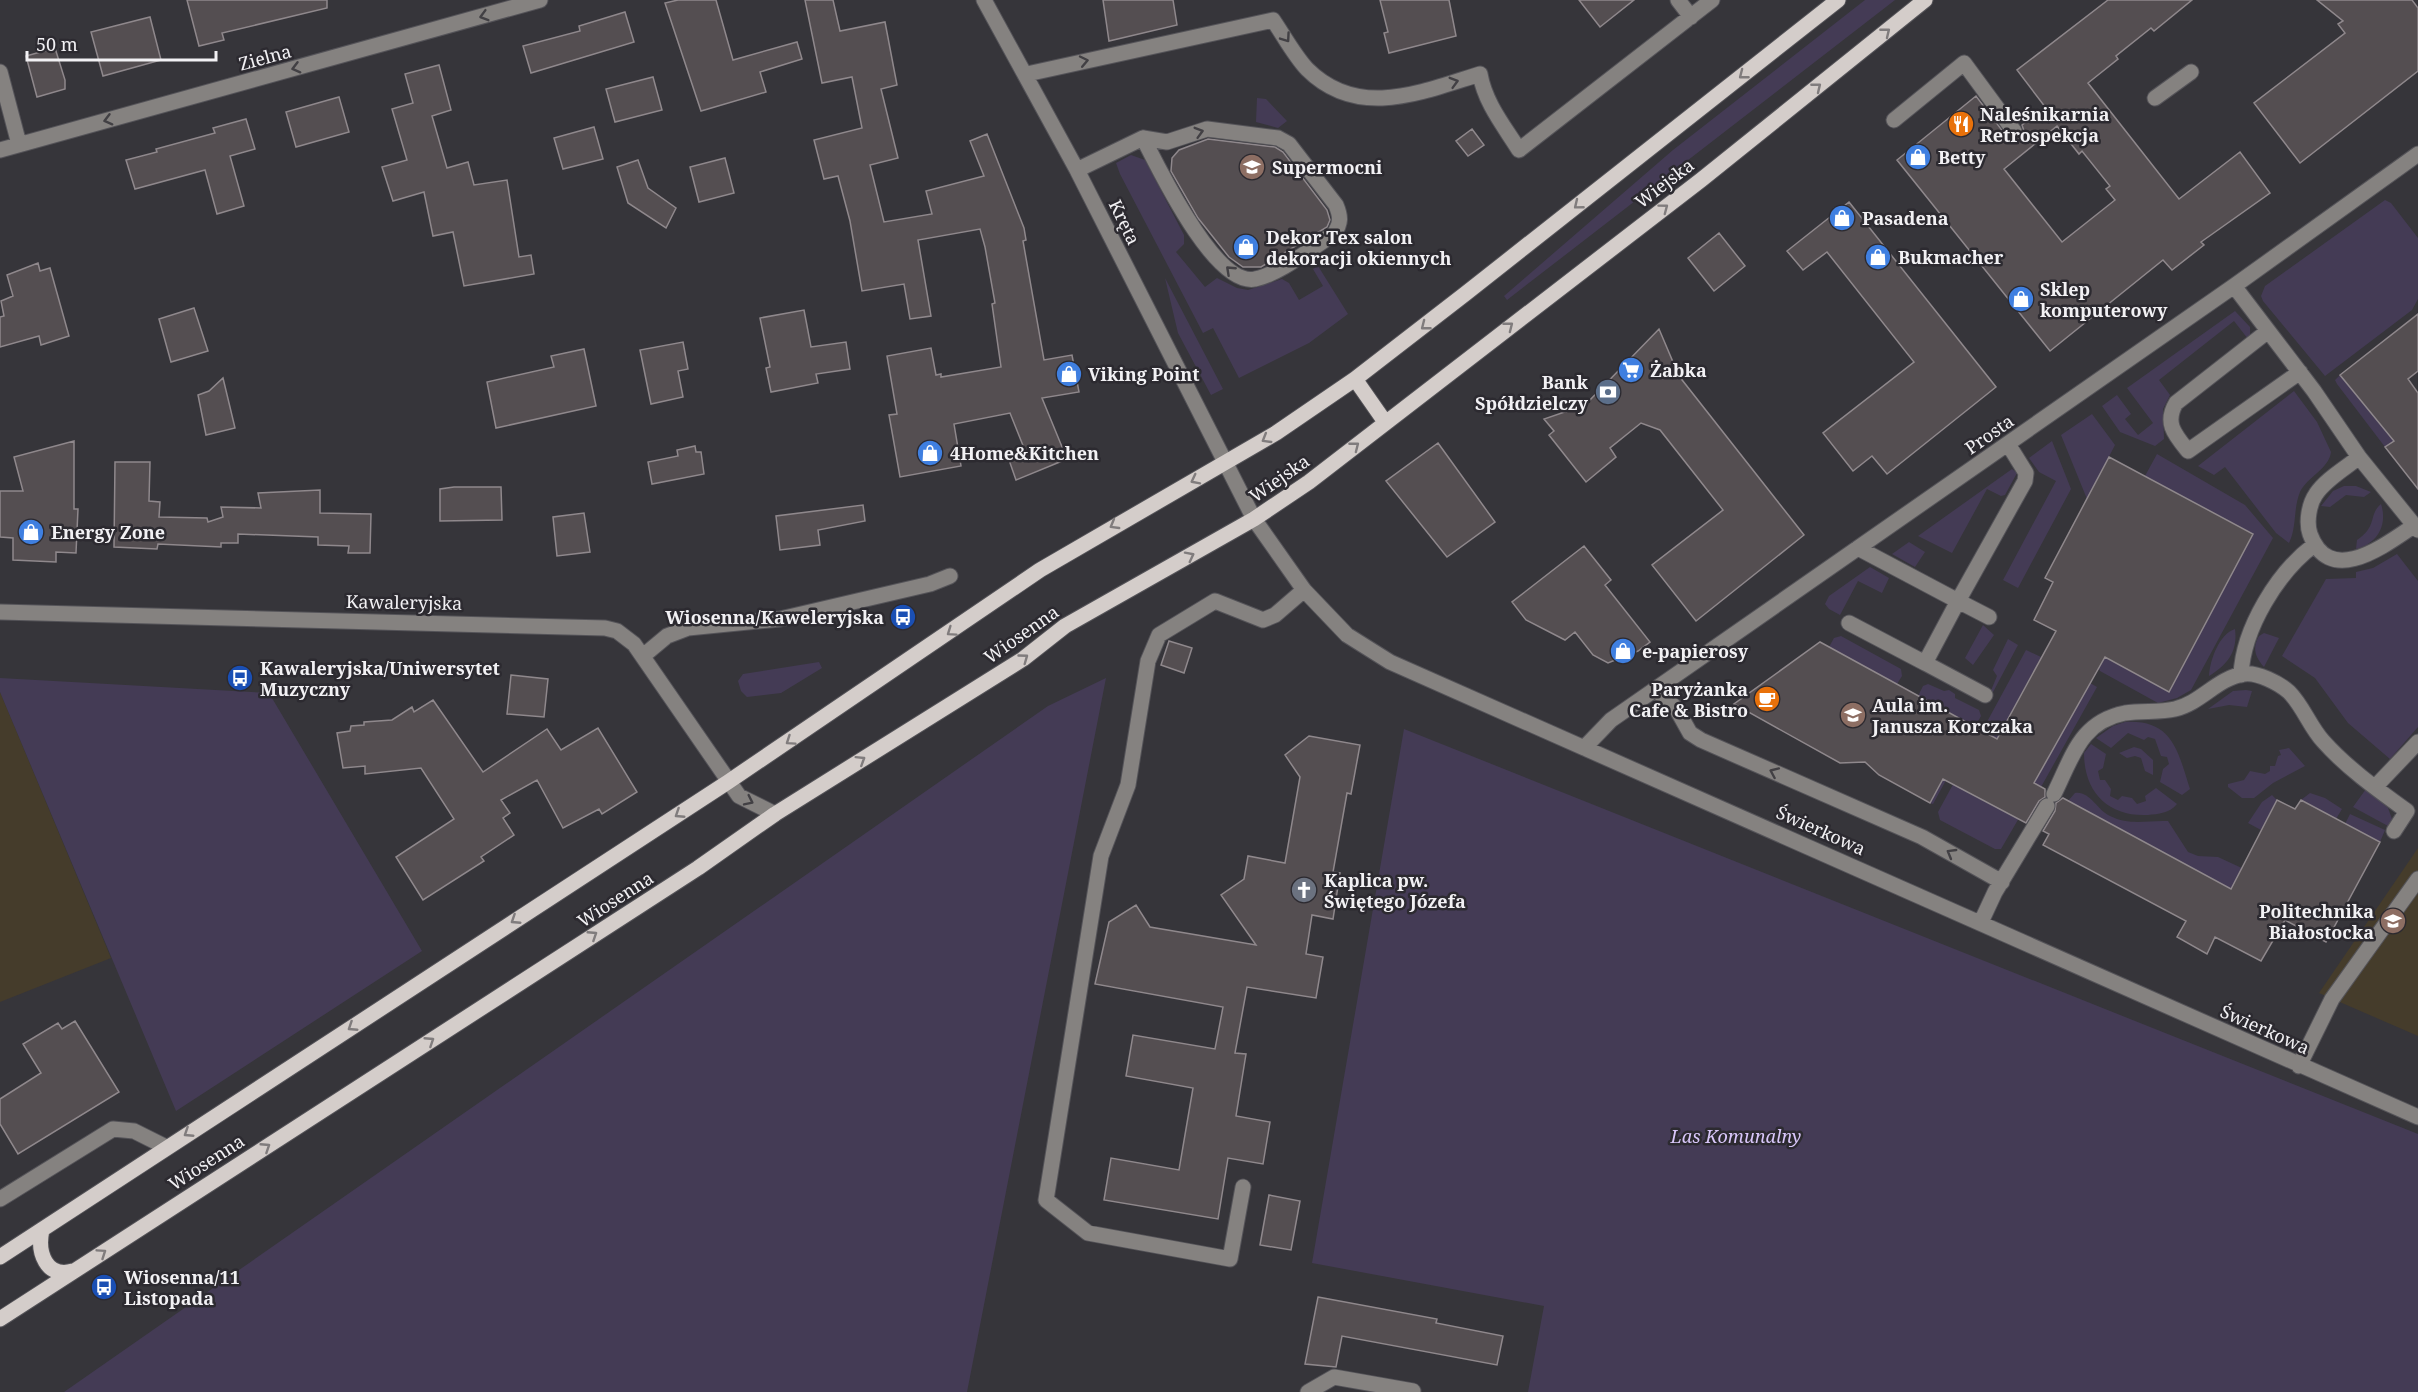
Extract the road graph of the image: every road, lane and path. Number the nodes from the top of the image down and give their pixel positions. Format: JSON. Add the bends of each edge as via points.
{"nodes":[{"id":1,"x":540,"y":0,"type":"edge"},
{"id":2,"x":984,"y":0,"type":"edge"},
{"id":3,"x":1678,"y":0,"type":"edge"},
{"id":4,"x":1712,"y":0,"type":"edge"},
{"id":5,"x":1838,"y":0,"type":"edge"},
{"id":6,"x":1925,"y":0,"type":"edge"},
{"id":7,"x":1691,"y":17,"type":"junction"},
{"id":8,"x":0,"y":72,"type":"edge"},
{"id":9,"x":2190,"y":72,"type":"dead end"},
{"id":10,"x":1027,"y":74,"type":"junction"},
{"id":11,"x":2155,"y":98,"type":"dead end"},
{"id":12,"x":1894,"y":120,"type":"dead end"},
{"id":13,"x":2014,"y":131,"type":"dead end"},
{"id":14,"x":1143,"y":138,"type":"junction"},
{"id":15,"x":19,"y":144,"type":"junction"},
{"id":16,"x":0,"y":150,"type":"edge"},
{"id":17,"x":2418,"y":154,"type":"edge"},
{"id":18,"x":1077,"y":170,"type":"junction"},
{"id":19,"x":2234,"y":286,"type":"junction"},
{"id":20,"x":2268,"y":331,"type":"junction"},
{"id":21,"x":2300,"y":372,"type":"junction"},
{"id":22,"x":1355,"y":379,"type":"junction"},
{"id":23,"x":1385,"y":422,"type":"junction"},
{"id":24,"x":2008,"y":444,"type":"junction"},
{"id":25,"x":2359,"y":457,"type":"junction"},
{"id":26,"x":1225,"y":464,"type":"junction"},
{"id":27,"x":1254,"y":519,"type":"junction"},
{"id":28,"x":2416,"y":528,"type":"edge"},
{"id":29,"x":2314,"y":545,"type":"junction"},
{"id":30,"x":1858,"y":548,"type":"junction"},
{"id":31,"x":950,"y":576,"type":"dead end"},
{"id":32,"x":1304,"y":590,"type":"junction"},
{"id":33,"x":1958,"y":601,"type":"junction"},
{"id":34,"x":0,"y":612,"type":"edge"},
{"id":35,"x":1989,"y":617,"type":"dead end"},
{"id":36,"x":1849,"y":623,"type":"dead end"},
{"id":37,"x":642,"y":656,"type":"junction"},
{"id":38,"x":1925,"y":663,"type":"junction"},
{"id":39,"x":2241,"y":675,"type":"junction"},
{"id":40,"x":1655,"y":689,"type":"junction"},
{"id":41,"x":1985,"y":695,"type":"dead end"},
{"id":42,"x":2418,"y":742,"type":"edge"},
{"id":43,"x":1584,"y":748,"type":"junction"},
{"id":44,"x":728,"y":782,"type":"junction"},
{"id":45,"x":2375,"y":787,"type":"junction"},
{"id":46,"x":776,"y":814,"type":"junction"},
{"id":47,"x":2394,"y":831,"type":"dead end"},
{"id":48,"x":2418,"y":879,"type":"edge"},
{"id":49,"x":2002,"y":882,"type":"junction"},
{"id":50,"x":1981,"y":922,"type":"junction"},
{"id":51,"x":2299,"y":1066,"type":"junction"},
{"id":52,"x":2418,"y":1116,"type":"edge"},
{"id":53,"x":166,"y":1147,"type":"junction"},
{"id":54,"x":1243,"y":1187,"type":"dead end"},
{"id":55,"x":0,"y":1199,"type":"edge"},
{"id":56,"x":42,"y":1230,"type":"junction"},
{"id":57,"x":0,"y":1257,"type":"edge"},
{"id":58,"x":77,"y":1270,"type":"junction"},
{"id":59,"x":0,"y":1319,"type":"edge"},
{"id":60,"x":1413,"y":1391,"type":"edge"},
{"id":61,"x":1308,"y":1392,"type":"edge"}],
"edges":[{"from":1,"to":15,"type":"street","name":"Zielna","one_way":true},
{"from":2,"to":10,"type":"street","name":"Kręta"},
{"from":3,"to":7,"type":"street"},
{"from":4,"to":7,"type":"street"},
{"from":5,"to":22,"type":"main road","name":"Wiejska","one_way":true},
{"from":23,"to":6,"type":"main road","name":"Wiejska","one_way":true,"via":[[1701,180]]},
{"from":10,"to":7,"type":"street","one_way":true,"via":[[1273,20],[1312,73],[1357,96],[1376,100],[1398,98],[1480,74],[1494,111],[1519,150]]},
{"from":8,"to":15,"type":"street"},
{"from":9,"to":11,"type":"street"},
{"from":10,"to":18,"type":"street","name":"Kręta"},
{"from":12,"to":13,"type":"street","via":[[1964,63]]},
{"from":14,"to":14,"type":"street","one_way":true,"via":[[1167,142],[1208,129],[1278,138],[1289,144],[1336,205],[1340,225],[1334,234],[1270,273],[1241,280],[1183,216]]},
{"from":14,"to":18,"type":"street"},
{"from":15,"to":16,"type":"street","name":"Zielna"},
{"from":17,"to":19,"type":"street","name":"Prosta"},
{"from":18,"to":26,"type":"street","name":"Kręta"},
{"from":19,"to":20,"type":"street"},
{"from":19,"to":24,"type":"street","name":"Prosta"},
{"from":20,"to":21,"type":"street"},
{"from":20,"to":21,"type":"street","via":[[2176,403],[2171,411],[2173,432],[2188,451]]},
{"from":21,"to":25,"type":"street"},
{"from":22,"to":23,"type":"main road"},
{"from":22,"to":26,"type":"main road","name":"Wiejska","one_way":true},
{"from":27,"to":23,"type":"main road","name":"Wiejska","one_way":true},
{"from":24,"to":30,"type":"street","name":"Prosta"},
{"from":24,"to":33,"type":"street","via":[[2026,473],[2025,481]]},
{"from":25,"to":28,"type":"street"},
{"from":25,"to":29,"type":"street","via":[[2316,494],[2308,529]]},
{"from":26,"to":27,"type":"street","name":"Wiejska"},
{"from":26,"to":44,"type":"main road","name":"Wiosenna","one_way":true,"via":[[1040,570]]},
{"from":27,"to":32,"type":"street","name":"Świerkowa"},
{"from":46,"to":27,"type":"main road","name":"Wiosenna","one_way":true,"via":[[1023,659],[1074,620]]},
{"from":28,"to":29,"type":"street","via":[[2379,549],[2347,560],[2334,560]]},
{"from":29,"to":39,"type":"street","via":[[2280,576],[2245,644]]},
{"from":30,"to":33,"type":"street"},
{"from":30,"to":40,"type":"street","name":"Prosta"},
{"from":31,"to":37,"type":"street","via":[[780,619],[688,628],[667,636]]},
{"from":32,"to":43,"type":"street","name":"Świerkowa","via":[[1347,635],[1390,662]]},
{"from":32,"to":54,"type":"street","via":[[1275,615],[1263,620],[1215,601],[1155,639],[1128,785],[1101,856],[1046,1200],[1088,1233],[1230,1259]]},
{"from":33,"to":35,"type":"street"},
{"from":33,"to":38,"type":"street"},
{"from":34,"to":37,"type":"street","name":"Kawaleryjska","via":[[589,626],[617,631]]},
{"from":36,"to":38,"type":"street"},
{"from":37,"to":44,"type":"street","name":"Kawaleryjska"},
{"from":38,"to":41,"type":"street"},
{"from":39,"to":45,"type":"street","via":[[2263,677],[2289,692],[2322,740]]},
{"from":39,"to":49,"type":"street","via":[[2227,678],[2192,703],[2175,709],[2126,713],[2102,720],[2088,730]]},
{"from":40,"to":43,"type":"street","name":"Prosta","via":[[1611,720]]},
{"from":49,"to":40,"type":"street","one_way":true,"via":[[1922,837],[1701,740],[1690,733],[1676,708]]},
{"from":42,"to":45,"type":"street"},
{"from":43,"to":50,"type":"street","name":"Świerkowa"},
{"from":44,"to":46,"type":"street","name":"Kawaleryjska","one_way":true,"via":[[739,796]]},
{"from":44,"to":53,"type":"main road","name":"Wiosenna","one_way":true},
{"from":45,"to":47,"type":"street","via":[[2407,811]]},
{"from":58,"to":46,"type":"main road","name":"Wiosenna","one_way":true,"via":[[688,875]]},
{"from":48,"to":51,"type":"street","via":[[2332,999]]},
{"from":49,"to":50,"type":"street"},
{"from":50,"to":51,"type":"street","name":"Świerkowa"},
{"from":51,"to":52,"type":"street","name":"Świerkowa"},
{"from":53,"to":55,"type":"street","via":[[134,1131],[112,1129]]},
{"from":53,"to":56,"type":"main road","name":"Wiosenna"},
{"from":56,"to":57,"type":"main road","name":"Wiosenna"},
{"from":56,"to":58,"type":"main road","via":[[39,1243],[48,1266],[64,1274]]},
{"from":58,"to":59,"type":"main road","name":"Wiosenna"},
{"from":60,"to":61,"type":"street","via":[[1334,1377]]}]}
